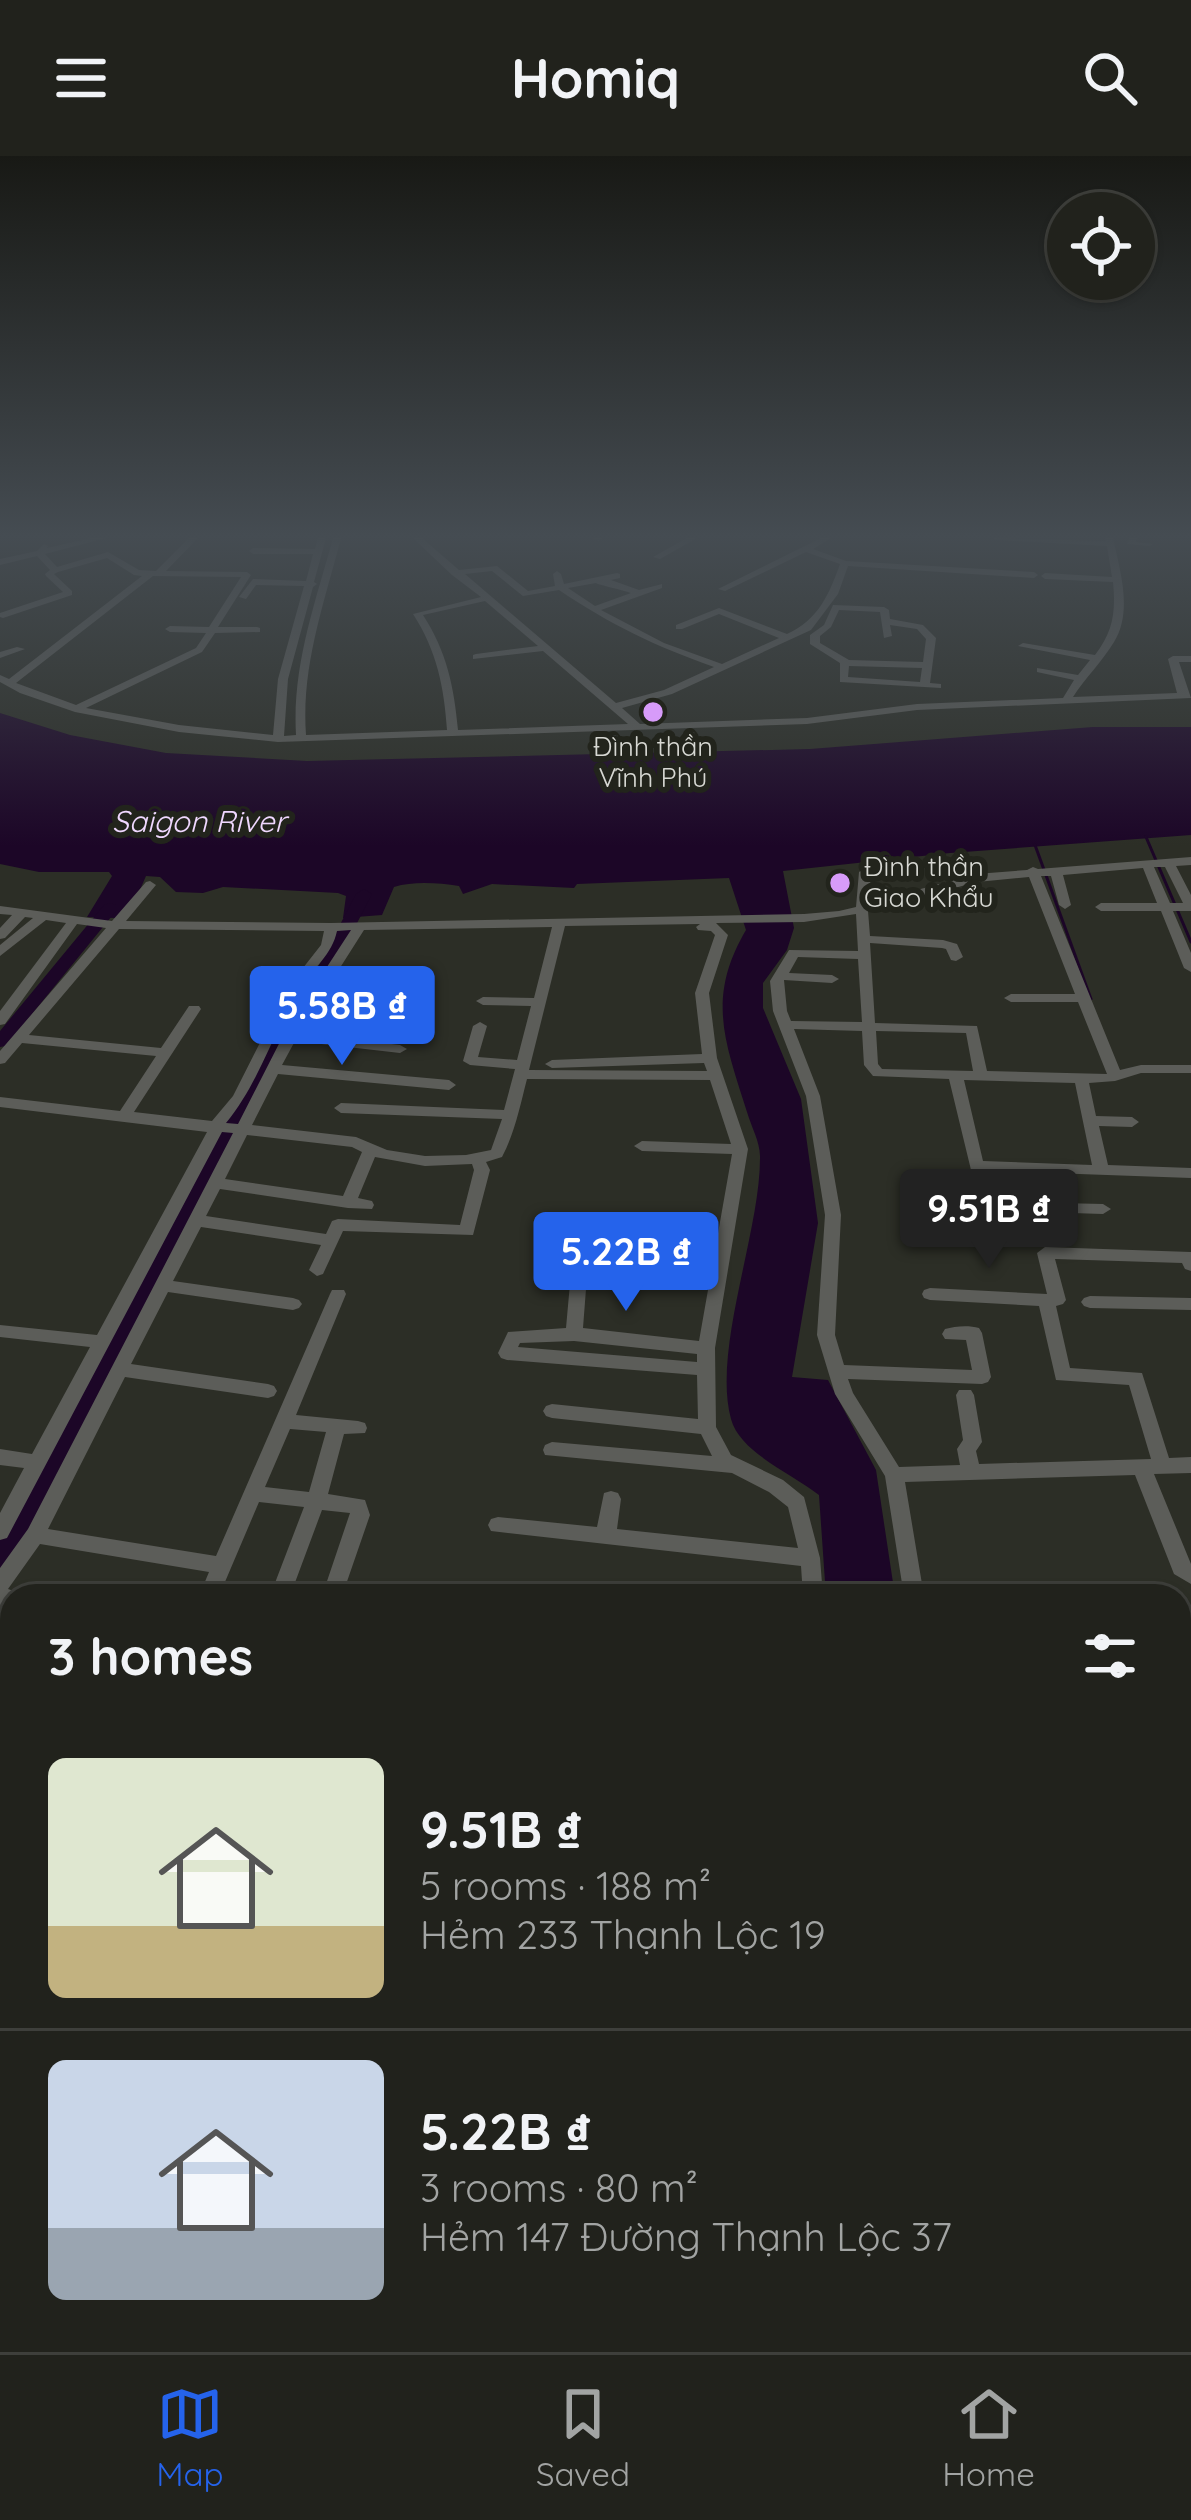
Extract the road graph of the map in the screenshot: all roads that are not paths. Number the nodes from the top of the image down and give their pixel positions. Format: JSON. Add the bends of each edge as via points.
{"nodes":[{"id":1,"x":61,"y":640,"type":"edge"},
{"id":2,"x":207,"y":640,"type":"edge"},
{"id":3,"x":213,"y":640,"type":"edge"},
{"id":4,"x":295,"y":640,"type":"edge"},
{"id":5,"x":307,"y":640,"type":"edge"},
{"id":6,"x":437,"y":640,"type":"edge"},
{"id":7,"x":536,"y":640,"type":"edge"},
{"id":8,"x":653,"y":640,"type":"edge"},
{"id":9,"x":782,"y":640,"type":"edge"},
{"id":10,"x":815,"y":640,"type":"edge"},
{"id":11,"x":929,"y":640,"type":"edge"},
{"id":12,"x":1108,"y":640,"type":"edge"},
{"id":13,"x":1023,"y":646,"type":"dead end"},
{"id":14,"x":545,"y":648,"type":"junction"},
{"id":15,"x":20,"y":649,"type":"dead end"},
{"id":16,"x":0,"y":655,"type":"edge"},
{"id":17,"x":476,"y":657,"type":"dead end"},
{"id":18,"x":1093,"y":658,"type":"junction"},
{"id":19,"x":1191,"y":659,"type":"edge"},
{"id":20,"x":845,"y":663,"type":"junction"},
{"id":21,"x":929,"y":664,"type":"junction"},
{"id":22,"x":723,"y":667,"type":"junction"},
{"id":23,"x":1040,"y":670,"type":"dead end"},
{"id":24,"x":1078,"y":678,"type":"junction"},
{"id":25,"x":4,"y":681,"type":"edge"},
{"id":26,"x":894,"y":683,"type":"junction"},
{"id":27,"x":1187,"y":696,"type":"edge"},
{"id":28,"x":1070,"y":701,"type":"junction"},
{"id":29,"x":618,"y":706,"type":"junction"},
{"id":30,"x":904,"y":708,"type":"junction"},
{"id":31,"x":75,"y":709,"type":"junction"},
{"id":32,"x":91,"y":712,"type":"junction"},
{"id":33,"x":638,"y":728,"type":"junction"},
{"id":34,"x":453,"y":735,"type":"junction"},
{"id":35,"x":278,"y":739,"type":"junction"},
{"id":36,"x":301,"y":739,"type":"junction"},
{"id":37,"x":1191,"y":861,"type":"edge"},
{"id":38,"x":1157,"y":864,"type":"junction"},
{"id":39,"x":1044,"y":871,"type":"junction"},
{"id":40,"x":865,"y":872,"type":"dead end"},
{"id":41,"x":150,"y":885,"type":"dead end"},
{"id":42,"x":1065,"y":905,"type":"dead end"},
{"id":43,"x":1100,"y":907,"type":"dead end"},
{"id":44,"x":1180,"y":907,"type":"edge"},
{"id":45,"x":862,"y":909,"type":"junction"},
{"id":46,"x":0,"y":910,"type":"edge"},
{"id":47,"x":22,"y":913,"type":"junction"},
{"id":48,"x":43,"y":916,"type":"junction"},
{"id":49,"x":661,"y":920,"type":"junction"},
{"id":50,"x":76,"y":921,"type":"junction"},
{"id":51,"x":559,"y":924,"type":"junction"},
{"id":52,"x":112,"y":925,"type":"junction"},
{"id":53,"x":334,"y":927,"type":"junction"},
{"id":54,"x":360,"y":927,"type":"junction"},
{"id":55,"x":0,"y":935,"type":"edge"},
{"id":56,"x":863,"y":947,"type":"junction"},
{"id":57,"x":0,"y":952,"type":"edge"},
{"id":58,"x":956,"y":957,"type":"dead end"},
{"id":59,"x":1191,"y":968,"type":"edge"},
{"id":60,"x":779,"y":976,"type":"junction"},
{"id":61,"x":832,"y":980,"type":"dead end"},
{"id":62,"x":257,"y":982,"type":"dead end"},
{"id":63,"x":295,"y":986,"type":"junction"},
{"id":64,"x":1011,"y":998,"type":"dead end"},
{"id":65,"x":1084,"y":998,"type":"junction"},
{"id":66,"x":483,"y":1001,"type":"dead end"},
{"id":67,"x":539,"y":1002,"type":"junction"},
{"id":68,"x":308,"y":1007,"type":"junction"},
{"id":69,"x":194,"y":1009,"type":"dead end"},
{"id":70,"x":378,"y":1015,"type":"dead end"},
{"id":71,"x":0,"y":1021,"type":"edge"},
{"id":72,"x":787,"y":1025,"type":"junction"},
{"id":73,"x":480,"y":1026,"type":"dead end"},
{"id":74,"x":871,"y":1027,"type":"junction"},
{"id":75,"x":293,"y":1030,"type":"junction"},
{"id":76,"x":18,"y":1038,"type":"junction"},
{"id":77,"x":399,"y":1041,"type":"dead end"},
{"id":78,"x":164,"y":1053,"type":"junction"},
{"id":79,"x":0,"y":1060,"type":"edge"},
{"id":80,"x":713,"y":1067,"type":"junction"},
{"id":81,"x":275,"y":1069,"type":"junction"},
{"id":82,"x":522,"y":1069,"type":"junction"},
{"id":83,"x":1191,"y":1070,"type":"edge"},
{"id":84,"x":955,"y":1074,"type":"junction"},
{"id":85,"x":981,"y":1075,"type":"junction"},
{"id":86,"x":1081,"y":1078,"type":"junction"},
{"id":87,"x":1115,"y":1078,"type":"junction"},
{"id":88,"x":449,"y":1085,"type":"dead end"},
{"id":89,"x":0,"y":1102,"type":"edge"},
{"id":90,"x":341,"y":1108,"type":"dead end"},
{"id":91,"x":511,"y":1115,"type":"junction"},
{"id":92,"x":123,"y":1118,"type":"junction"},
{"id":93,"x":1090,"y":1121,"type":"junction"},
{"id":94,"x":1132,"y":1122,"type":"dead end"},
{"id":95,"x":214,"y":1129,"type":"junction"},
{"id":96,"x":241,"y":1132,"type":"junction"},
{"id":97,"x":642,"y":1146,"type":"dead end"},
{"id":98,"x":740,"y":1150,"type":"junction"},
{"id":99,"x":369,"y":1153,"type":"junction"},
{"id":100,"x":478,"y":1162,"type":"junction"},
{"id":101,"x":1062,"y":1169,"type":"junction"},
{"id":102,"x":1102,"y":1171,"type":"junction"},
{"id":103,"x":1191,"y":1172,"type":"edge"},
{"id":104,"x":213,"y":1183,"type":"junction"},
{"id":105,"x":1016,"y":1207,"type":"dead end"},
{"id":106,"x":1074,"y":1208,"type":"junction"},
{"id":107,"x":1103,"y":1209,"type":"dead end"},
{"id":108,"x":194,"y":1220,"type":"junction"},
{"id":109,"x":328,"y":1240,"type":"junction"},
{"id":110,"x":581,"y":1250,"type":"dead end"},
{"id":111,"x":1191,"y":1265,"type":"edge"},
{"id":112,"x":317,"y":1270,"type":"dead end"},
{"id":113,"x":161,"y":1285,"type":"junction"},
{"id":114,"x":338,"y":1294,"type":"dead end"},
{"id":115,"x":929,"y":1294,"type":"dead end"},
{"id":116,"x":1046,"y":1300,"type":"junction"},
{"id":117,"x":1090,"y":1301,"type":"dead end"},
{"id":118,"x":293,"y":1304,"type":"dead end"},
{"id":119,"x":1191,"y":1304,"type":"edge"},
{"id":120,"x":0,"y":1331,"type":"edge"},
{"id":121,"x":574,"y":1334,"type":"junction"},
{"id":122,"x":951,"y":1334,"type":"dead end"},
{"id":123,"x":104,"y":1342,"type":"junction"},
{"id":124,"x":706,"y":1348,"type":"junction"},
{"id":125,"x":705,"y":1369,"type":"junction"},
{"id":126,"x":118,"y":1370,"type":"junction"},
{"id":127,"x":837,"y":1372,"type":"junction"},
{"id":128,"x":268,"y":1390,"type":"dead end"},
{"id":129,"x":965,"y":1395,"type":"dead end"},
{"id":130,"x":552,"y":1411,"type":"dead end"},
{"id":131,"x":284,"y":1421,"type":"junction"},
{"id":132,"x":707,"y":1427,"type":"junction"},
{"id":133,"x":552,"y":1450,"type":"dead end"},
{"id":134,"x":0,"y":1457,"type":"edge"},
{"id":135,"x":38,"y":1462,"type":"junction"},
{"id":136,"x":969,"y":1464,"type":"junction"},
{"id":137,"x":734,"y":1465,"type":"junction"},
{"id":138,"x":1191,"y":1465,"type":"edge"},
{"id":139,"x":1152,"y":1466,"type":"junction"},
{"id":140,"x":894,"y":1475,"type":"junction"},
{"id":141,"x":253,"y":1493,"type":"junction"},
{"id":142,"x":611,"y":1498,"type":"dead end"},
{"id":143,"x":316,"y":1501,"type":"junction"},
{"id":144,"x":498,"y":1526,"type":"dead end"},
{"id":145,"x":0,"y":1531,"type":"edge"},
{"id":146,"x":35,"y":1534,"type":"junction"},
{"id":147,"x":605,"y":1536,"type":"junction"},
{"id":148,"x":810,"y":1558,"type":"junction"},
{"id":149,"x":222,"y":1566,"type":"junction"},
{"id":150,"x":1191,"y":1575,"type":"edge"},
{"id":151,"x":0,"y":1584,"type":"edge"},
{"id":152,"x":214,"y":1584,"type":"edge"},
{"id":153,"x":285,"y":1584,"type":"edge"},
{"id":154,"x":336,"y":1584,"type":"edge"},
{"id":155,"x":812,"y":1584,"type":"edge"},
{"id":156,"x":912,"y":1584,"type":"edge"}],
"edges":[{"from":1,"to":25,"type":"street"},
{"from":2,"to":31,"type":"street"},
{"from":3,"to":32,"type":"street","via":[[204,657]]},
{"from":4,"to":35,"type":"street"},
{"from":5,"to":36,"type":"street","via":[[297,693]]},
{"from":6,"to":34,"type":"street","via":[[448,669]]},
{"from":7,"to":14,"type":"street"},
{"from":8,"to":22,"type":"street"},
{"from":9,"to":22,"type":"street"},
{"from":10,"to":20,"type":"street"},
{"from":11,"to":21,"type":"street"},
{"from":12,"to":18,"type":"street"},
{"from":13,"to":18,"type":"street"},
{"from":14,"to":17,"type":"street"},
{"from":14,"to":29,"type":"street"},
{"from":15,"to":16,"type":"street"},
{"from":18,"to":24,"type":"street"},
{"from":19,"to":27,"type":"street","via":[[1173,659]]},
{"from":20,"to":21,"type":"street"},
{"from":20,"to":26,"type":"street","via":[[843,680]]},
{"from":21,"to":26,"type":"street","via":[[931,686]]},
{"from":22,"to":29,"type":"street"},
{"from":23,"to":24,"type":"street"},
{"from":24,"to":28,"type":"street"},
{"from":25,"to":31,"type":"street"},
{"from":26,"to":30,"type":"street"},
{"from":27,"to":28,"type":"street"},
{"from":28,"to":30,"type":"street"},
{"from":29,"to":33,"type":"street"},
{"from":30,"to":33,"type":"street"},
{"from":31,"to":32,"type":"street"},
{"from":32,"to":35,"type":"street"},
{"from":33,"to":34,"type":"street"},
{"from":34,"to":36,"type":"street"},
{"from":35,"to":36,"type":"street"},
{"from":37,"to":38,"type":"street"},
{"from":38,"to":39,"type":"street"},
{"from":38,"to":44,"type":"street"},
{"from":38,"to":44,"type":"street"},
{"from":39,"to":42,"type":"street"},
{"from":39,"to":45,"type":"street","via":[[976,878]]},
{"from":39,"to":65,"type":"street"},
{"from":40,"to":45,"type":"street"},
{"from":41,"to":52,"type":"street"},
{"from":43,"to":44,"type":"street"},
{"from":44,"to":59,"type":"street"},
{"from":45,"to":49,"type":"street"},
{"from":45,"to":56,"type":"street"},
{"from":46,"to":47,"type":"street"},
{"from":47,"to":48,"type":"street"},
{"from":47,"to":55,"type":"street"},
{"from":48,"to":50,"type":"street"},
{"from":48,"to":57,"type":"street"},
{"from":49,"to":51,"type":"street"},
{"from":49,"to":80,"type":"street","via":[[722,935],[701,993]]},
{"from":50,"to":52,"type":"street"},
{"from":50,"to":71,"type":"street"},
{"from":51,"to":54,"type":"street"},
{"from":51,"to":67,"type":"street"},
{"from":52,"to":53,"type":"street"},
{"from":52,"to":76,"type":"street"},
{"from":53,"to":54,"type":"street"},
{"from":53,"to":63,"type":"street"},
{"from":54,"to":68,"type":"street"},
{"from":56,"to":58,"type":"street","via":[[943,944]]},
{"from":56,"to":60,"type":"street","via":[[794,952]]},
{"from":56,"to":74,"type":"street"},
{"from":60,"to":61,"type":"street"},
{"from":60,"to":72,"type":"street"},
{"from":62,"to":63,"type":"street"},
{"from":63,"to":95,"type":"street","via":[[239,1098]]},
{"from":64,"to":65,"type":"street"},
{"from":65,"to":87,"type":"street"},
{"from":66,"to":67,"type":"street"},
{"from":67,"to":82,"type":"street"},
{"from":68,"to":70,"type":"street"},
{"from":68,"to":75,"type":"street"},
{"from":69,"to":78,"type":"street"},
{"from":72,"to":74,"type":"street"},
{"from":72,"to":127,"type":"street","via":[[813,1096],[832,1215],[826,1335]]},
{"from":73,"to":82,"type":"street","via":[[470,1061]]},
{"from":74,"to":84,"type":"street","via":[[878,1073]]},
{"from":74,"to":85,"type":"street","via":[[972,1029]]},
{"from":75,"to":77,"type":"street"},
{"from":75,"to":81,"type":"street"},
{"from":76,"to":78,"type":"street"},
{"from":76,"to":79,"type":"street"},
{"from":78,"to":92,"type":"street"},
{"from":80,"to":82,"type":"street"},
{"from":80,"to":98,"type":"street"},
{"from":81,"to":88,"type":"street"},
{"from":81,"to":96,"type":"street"},
{"from":82,"to":91,"type":"street"},
{"from":83,"to":87,"type":"street","via":[[1142,1069]]},
{"from":84,"to":85,"type":"street"},
{"from":84,"to":101,"type":"street","via":[[976,1166]]},
{"from":85,"to":86,"type":"street"},
{"from":86,"to":87,"type":"street"},
{"from":86,"to":93,"type":"street"},
{"from":89,"to":92,"type":"street"},
{"from":90,"to":91,"type":"street"},
{"from":91,"to":100,"type":"street","via":[[497,1153]]},
{"from":92,"to":95,"type":"street"},
{"from":93,"to":94,"type":"street"},
{"from":93,"to":102,"type":"street"},
{"from":95,"to":96,"type":"street"},
{"from":95,"to":123,"type":"street"},
{"from":96,"to":99,"type":"street","via":[[356,1142]]},
{"from":96,"to":104,"type":"street"},
{"from":97,"to":98,"type":"street"},
{"from":98,"to":124,"type":"street"},
{"from":99,"to":100,"type":"street"},
{"from":99,"to":104,"type":"street","via":[[357,1204]]},
{"from":100,"to":109,"type":"street","via":[[467,1231],[343,1225]]},
{"from":101,"to":102,"type":"street"},
{"from":101,"to":106,"type":"street"},
{"from":102,"to":103,"type":"street"},
{"from":104,"to":108,"type":"street"},
{"from":105,"to":106,"type":"street"},
{"from":106,"to":107,"type":"street"},
{"from":108,"to":109,"type":"street"},
{"from":108,"to":113,"type":"street"},
{"from":109,"to":112,"type":"street"},
{"from":110,"to":121,"type":"street"},
{"from":111,"to":116,"type":"street","via":[[1188,1257],[1045,1253],[1057,1300]]},
{"from":113,"to":118,"type":"street"},
{"from":113,"to":126,"type":"street"},
{"from":114,"to":131,"type":"street"},
{"from":115,"to":116,"type":"street"},
{"from":116,"to":139,"type":"street","via":[[1062,1375],[1136,1378]]},
{"from":117,"to":119,"type":"street"},
{"from":120,"to":123,"type":"street"},
{"from":121,"to":124,"type":"street"},
{"from":121,"to":125,"type":"street","via":[[514,1336],[507,1353]]},
{"from":122,"to":127,"type":"street","via":[[973,1334],[982,1376]]},
{"from":123,"to":135,"type":"street"},
{"from":124,"to":125,"type":"street"},
{"from":125,"to":132,"type":"street"},
{"from":126,"to":128,"type":"street"},
{"from":126,"to":146,"type":"street"},
{"from":127,"to":140,"type":"street"},
{"from":129,"to":136,"type":"street"},
{"from":130,"to":132,"type":"street"},
{"from":131,"to":141,"type":"street"},
{"from":131,"to":143,"type":"street","via":[[348,1427]]},
{"from":132,"to":137,"type":"street"},
{"from":133,"to":137,"type":"street"},
{"from":134,"to":135,"type":"street"},
{"from":135,"to":145,"type":"street"},
{"from":136,"to":139,"type":"street"},
{"from":136,"to":140,"type":"street"},
{"from":137,"to":148,"type":"street","via":[[797,1502]]},
{"from":138,"to":139,"type":"street"},
{"from":139,"to":150,"type":"street","via":[[1181,1568]]},
{"from":140,"to":156,"type":"street"},
{"from":141,"to":143,"type":"street"},
{"from":141,"to":149,"type":"street"},
{"from":142,"to":147,"type":"street"},
{"from":143,"to":153,"type":"street"},
{"from":143,"to":154,"type":"street","via":[[360,1509]]},
{"from":144,"to":147,"type":"street"},
{"from":146,"to":149,"type":"street"},
{"from":146,"to":151,"type":"street"},
{"from":147,"to":148,"type":"street"},
{"from":148,"to":155,"type":"street"},
{"from":149,"to":152,"type":"street"}]}
